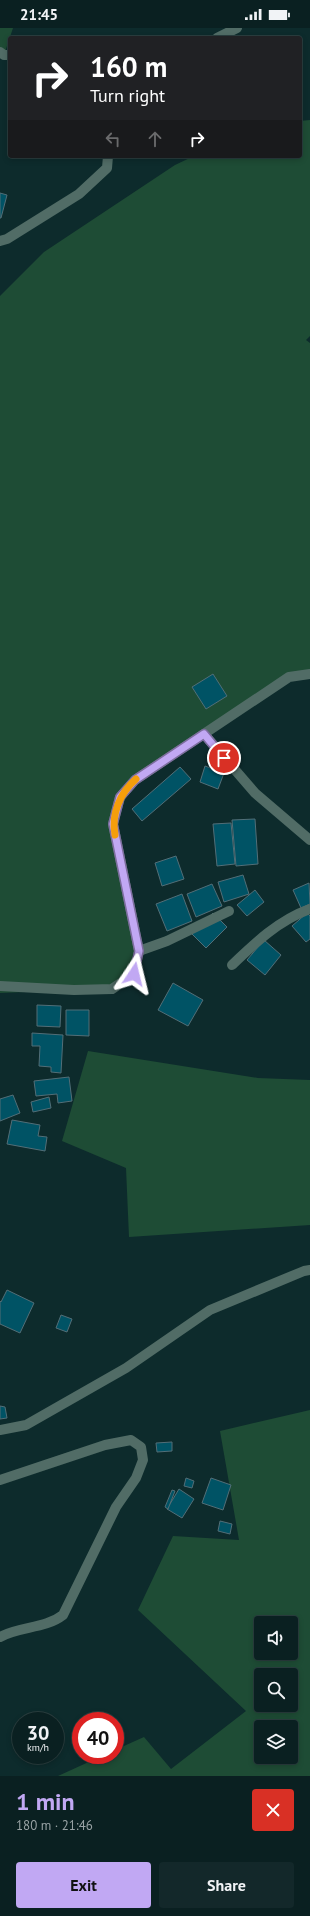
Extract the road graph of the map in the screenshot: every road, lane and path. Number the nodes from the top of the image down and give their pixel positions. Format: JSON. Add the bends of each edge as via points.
{"nodes":[{"id":1,"x":237,"y":28,"type":"edge"},
{"id":2,"x":221,"y":36,"type":"edge"},
{"id":3,"x":108,"y":158,"type":"edge"},
{"id":4,"x":0,"y":241,"type":"edge"},
{"id":5,"x":310,"y":674,"type":"edge"},
{"id":6,"x":204,"y":734,"type":"junction"},
{"id":7,"x":310,"y":840,"type":"edge"},
{"id":8,"x":310,"y":909,"type":"edge"},
{"id":9,"x":229,"y":911,"type":"dead end"},
{"id":10,"x":139,"y":951,"type":"junction"},
{"id":11,"x":232,"y":965,"type":"dead end"},
{"id":12,"x":0,"y":986,"type":"edge"},
{"id":13,"x":310,"y":1270,"type":"edge"},
{"id":14,"x":0,"y":1430,"type":"edge"},
{"id":15,"x":0,"y":1480,"type":"edge"},
{"id":16,"x":0,"y":1637,"type":"edge"}],
"edges":[{"from":1,"to":2,"type":"street"},
{"from":3,"to":4,"type":"street","via":[[107,168],[79,194]]},
{"from":5,"to":6,"type":"street","via":[[289,677]]},
{"from":6,"to":7,"type":"street","via":[[255,793]]},
{"from":6,"to":10,"type":"street","via":[[135,780],[120,797],[113,824]]},
{"from":8,"to":11,"type":"street","via":[[297,914],[260,938]]},
{"from":9,"to":10,"type":"street","via":[[167,941]]},
{"from":10,"to":12,"type":"street","via":[[134,974],[112,989],[74,990]]},
{"from":13,"to":14,"type":"street","via":[[210,1310],[126,1368],[26,1425]]},
{"from":15,"to":16,"type":"street","via":[[105,1445],[131,1440],[141,1447],[143,1460],[136,1478],[116,1507],[63,1615],[54,1622]]}]}
